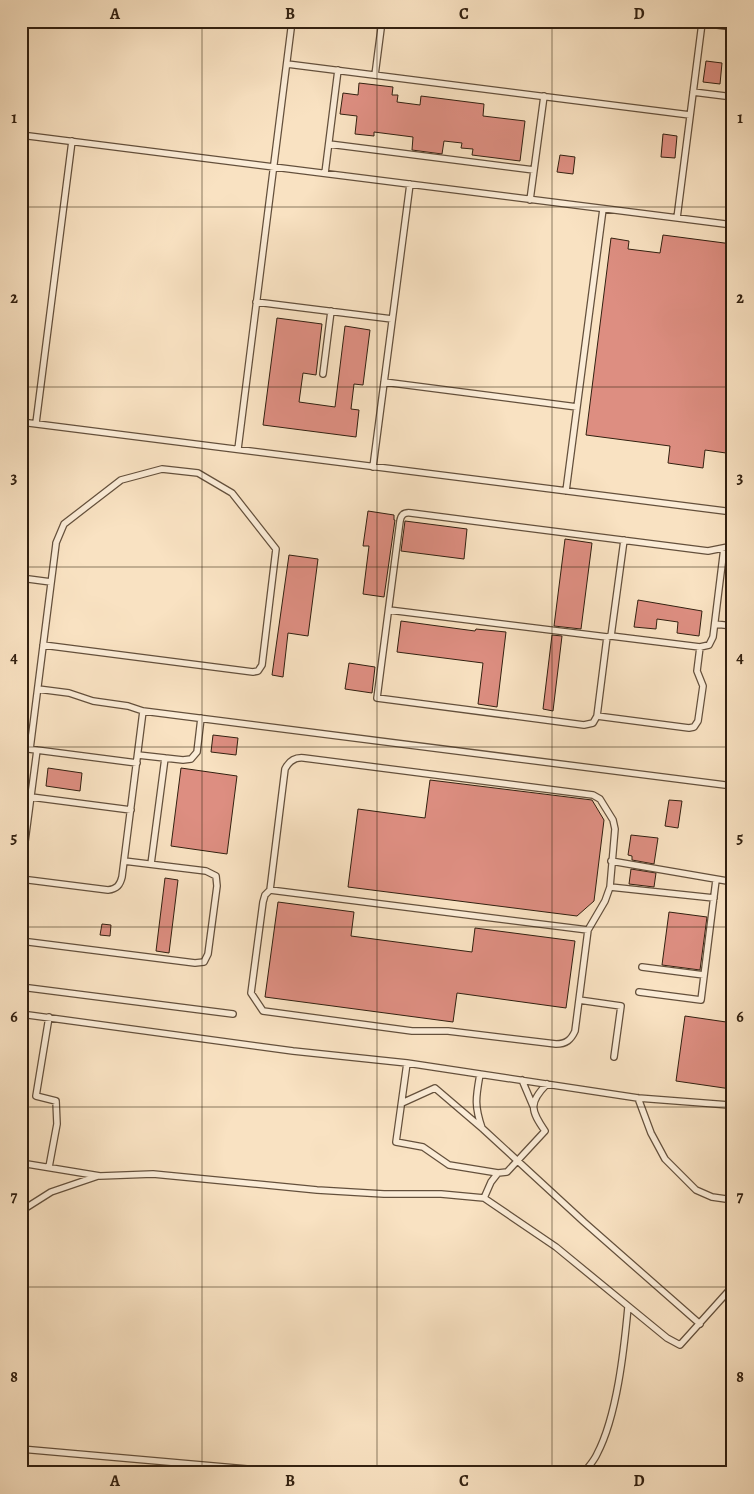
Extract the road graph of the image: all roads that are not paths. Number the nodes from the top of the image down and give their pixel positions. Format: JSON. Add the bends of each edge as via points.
{"nodes":[{"id":1,"x":292,"y":21,"type":"edge"},
{"id":2,"x":382,"y":21,"type":"edge"},
{"id":3,"x":685,"y":21,"type":"edge"},
{"id":4,"x":702,"y":24,"type":"junction"},
{"id":5,"x":733,"y":27,"type":"edge"},
{"id":6,"x":287,"y":64,"type":"junction"},
{"id":7,"x":338,"y":70,"type":"junction"},
{"id":8,"x":375,"y":75,"type":"junction"},
{"id":9,"x":694,"y":92,"type":"junction"},
{"id":10,"x":544,"y":96,"type":"junction"},
{"id":11,"x":733,"y":97,"type":"edge"},
{"id":12,"x":690,"y":115,"type":"junction"},
{"id":13,"x":21,"y":135,"type":"edge"},
{"id":14,"x":72,"y":141,"type":"junction"},
{"id":15,"x":329,"y":144,"type":"junction"},
{"id":16,"x":274,"y":167,"type":"junction"},
{"id":17,"x":534,"y":170,"type":"junction"},
{"id":18,"x":325,"y":173,"type":"junction"},
{"id":19,"x":410,"y":184,"type":"junction"},
{"id":20,"x":530,"y":200,"type":"junction"},
{"id":21,"x":602,"y":209,"type":"junction"},
{"id":22,"x":677,"y":218,"type":"junction"},
{"id":23,"x":733,"y":226,"type":"edge"},
{"id":24,"x":256,"y":302,"type":"junction"},
{"id":25,"x":331,"y":311,"type":"junction"},
{"id":26,"x":392,"y":319,"type":"junction"},
{"id":27,"x":323,"y":374,"type":"dead end"},
{"id":28,"x":384,"y":382,"type":"junction"},
{"id":29,"x":577,"y":407,"type":"junction"},
{"id":30,"x":21,"y":422,"type":"edge"},
{"id":31,"x":36,"y":424,"type":"junction"},
{"id":32,"x":238,"y":449,"type":"junction"},
{"id":33,"x":373,"y":467,"type":"junction"},
{"id":34,"x":566,"y":491,"type":"junction"},
{"id":35,"x":733,"y":512,"type":"edge"},
{"id":36,"x":624,"y":540,"type":"junction"},
{"id":37,"x":733,"y":546,"type":"edge"},
{"id":38,"x":724,"y":548,"type":"junction"},
{"id":39,"x":21,"y":578,"type":"edge"},
{"id":40,"x":51,"y":582,"type":"junction"},
{"id":41,"x":389,"y":610,"type":"junction"},
{"id":42,"x":715,"y":624,"type":"junction"},
{"id":43,"x":733,"y":626,"type":"edge"},
{"id":44,"x":609,"y":637,"type":"junction"},
{"id":45,"x":43,"y":645,"type":"junction"},
{"id":46,"x":700,"y":647,"type":"junction"},
{"id":47,"x":38,"y":689,"type":"junction"},
{"id":48,"x":143,"y":711,"type":"junction"},
{"id":49,"x":597,"y":716,"type":"junction"},
{"id":50,"x":201,"y":718,"type":"junction"},
{"id":51,"x":21,"y":748,"type":"edge"},
{"id":52,"x":30,"y":749,"type":"junction"},
{"id":53,"x":37,"y":750,"type":"junction"},
{"id":54,"x":138,"y":755,"type":"junction"},
{"id":55,"x":165,"y":758,"type":"junction"},
{"id":56,"x":137,"y":763,"type":"junction"},
{"id":57,"x":733,"y":786,"type":"edge"},
{"id":58,"x":31,"y":798,"type":"junction"},
{"id":59,"x":131,"y":810,"type":"junction"},
{"id":60,"x":124,"y":861,"type":"junction"},
{"id":61,"x":611,"y":862,"type":"junction"},
{"id":62,"x":151,"y":864,"type":"junction"},
{"id":63,"x":21,"y":872,"type":"edge"},
{"id":64,"x":21,"y":879,"type":"edge"},
{"id":65,"x":716,"y":880,"type":"junction"},
{"id":66,"x":733,"y":882,"type":"edge"},
{"id":67,"x":610,"y":887,"type":"junction"},
{"id":68,"x":270,"y":890,"type":"junction"},
{"id":69,"x":714,"y":898,"type":"junction"},
{"id":70,"x":588,"y":930,"type":"junction"},
{"id":71,"x":21,"y":941,"type":"edge"},
{"id":72,"x":642,"y":967,"type":"dead end"},
{"id":73,"x":704,"y":975,"type":"junction"},
{"id":74,"x":21,"y":987,"type":"edge"},
{"id":75,"x":638,"y":992,"type":"dead end"},
{"id":76,"x":579,"y":1000,"type":"junction"},
{"id":77,"x":21,"y":1014,"type":"edge"},
{"id":78,"x":233,"y":1014,"type":"dead end"},
{"id":79,"x":49,"y":1018,"type":"junction"},
{"id":80,"x":614,"y":1057,"type":"dead end"},
{"id":81,"x":407,"y":1063,"type":"junction"},
{"id":82,"x":480,"y":1074,"type":"junction"},
{"id":83,"x":522,"y":1080,"type":"junction"},
{"id":84,"x":547,"y":1084,"type":"junction"},
{"id":85,"x":638,"y":1098,"type":"junction"},
{"id":86,"x":402,"y":1103,"type":"junction"},
{"id":87,"x":733,"y":1104,"type":"edge"},
{"id":88,"x":533,"y":1106,"type":"junction"},
{"id":89,"x":483,"y":1129,"type":"junction"},
{"id":90,"x":517,"y":1161,"type":"junction"},
{"id":91,"x":21,"y":1163,"type":"edge"},
{"id":92,"x":49,"y":1167,"type":"junction"},
{"id":93,"x":498,"y":1172,"type":"junction"},
{"id":94,"x":100,"y":1176,"type":"junction"},
{"id":95,"x":484,"y":1198,"type":"junction"},
{"id":96,"x":733,"y":1200,"type":"edge"},
{"id":97,"x":21,"y":1211,"type":"edge"},
{"id":98,"x":733,"y":1286,"type":"edge"},
{"id":99,"x":628,"y":1307,"type":"junction"},
{"id":100,"x":700,"y":1324,"type":"junction"},
{"id":101,"x":21,"y":1449,"type":"edge"},
{"id":102,"x":294,"y":1473,"type":"edge"},
{"id":103,"x":584,"y":1473,"type":"edge"}],
"edges":[{"from":1,"to":6,"type":"lane"},
{"from":2,"to":8,"type":"lane"},
{"from":3,"to":4,"type":"lane"},
{"from":4,"to":5,"type":"lane"},
{"from":4,"to":9,"type":"lane"},
{"from":6,"to":7,"type":"lane"},
{"from":6,"to":16,"type":"lane"},
{"from":7,"to":8,"type":"lane"},
{"from":7,"to":15,"type":"lane"},
{"from":8,"to":10,"type":"lane"},
{"from":9,"to":11,"type":"lane"},
{"from":9,"to":12,"type":"lane"},
{"from":10,"to":12,"type":"lane"},
{"from":10,"to":17,"type":"lane"},
{"from":12,"to":22,"type":"lane"},
{"from":13,"to":14,"type":"lane"},
{"from":14,"to":16,"type":"lane"},
{"from":14,"to":31,"type":"lane"},
{"from":15,"to":17,"type":"lane"},
{"from":15,"to":18,"type":"lane"},
{"from":16,"to":18,"type":"lane"},
{"from":16,"to":24,"type":"lane"},
{"from":17,"to":20,"type":"lane"},
{"from":18,"to":19,"type":"lane"},
{"from":19,"to":20,"type":"lane"},
{"from":19,"to":26,"type":"lane"},
{"from":20,"to":21,"type":"lane"},
{"from":21,"to":22,"type":"lane"},
{"from":21,"to":29,"type":"lane"},
{"from":22,"to":23,"type":"lane"},
{"from":24,"to":25,"type":"lane"},
{"from":24,"to":32,"type":"lane"},
{"from":25,"to":26,"type":"lane"},
{"from":25,"to":27,"type":"lane"},
{"from":26,"to":28,"type":"lane"},
{"from":28,"to":29,"type":"lane"},
{"from":28,"to":33,"type":"lane"},
{"from":29,"to":34,"type":"lane"},
{"from":30,"to":31,"type":"lane"},
{"from":31,"to":32,"type":"lane"},
{"from":32,"to":33,"type":"lane"},
{"from":33,"to":34,"type":"lane"},
{"from":34,"to":35,"type":"lane"},
{"from":36,"to":38,"type":"lane","via":[[708,551]]},
{"from":36,"to":41,"type":"lane","via":[[406,513],[400,522]]},
{"from":36,"to":44,"type":"lane"},
{"from":37,"to":38,"type":"lane"},
{"from":38,"to":42,"type":"lane"},
{"from":39,"to":40,"type":"lane"},
{"from":40,"to":45,"type":"lane"},
{"from":40,"to":45,"type":"lane","via":[[56,542],[64,524],[122,480],[161,469],[198,474],[232,493],[276,551],[262,665],[256,671]]},
{"from":41,"to":44,"type":"lane"},
{"from":41,"to":49,"type":"lane","via":[[377,698],[584,725],[593,723]]},
{"from":42,"to":43,"type":"lane"},
{"from":42,"to":46,"type":"lane","via":[[712,641]]},
{"from":44,"to":46,"type":"lane"},
{"from":44,"to":49,"type":"lane"},
{"from":45,"to":47,"type":"lane"},
{"from":46,"to":49,"type":"lane","via":[[697,671],[703,686],[698,721],[694,727]]},
{"from":47,"to":48,"type":"lane"},
{"from":47,"to":52,"type":"lane"},
{"from":48,"to":50,"type":"lane"},
{"from":48,"to":54,"type":"lane"},
{"from":50,"to":55,"type":"lane","via":[[197,752],[193,758]]},
{"from":50,"to":57,"type":"lane"},
{"from":51,"to":52,"type":"lane"},
{"from":52,"to":53,"type":"lane"},
{"from":53,"to":56,"type":"lane"},
{"from":53,"to":58,"type":"lane"},
{"from":54,"to":55,"type":"lane"},
{"from":54,"to":56,"type":"lane"},
{"from":55,"to":62,"type":"lane"},
{"from":56,"to":59,"type":"lane"},
{"from":58,"to":59,"type":"lane"},
{"from":58,"to":63,"type":"lane"},
{"from":59,"to":60,"type":"lane"},
{"from":60,"to":62,"type":"lane"},
{"from":60,"to":64,"type":"lane","via":[[121,882],[111,890]]},
{"from":61,"to":65,"type":"lane"},
{"from":61,"to":67,"type":"lane"},
{"from":61,"to":68,"type":"lane","via":[[615,825],[595,795],[300,758],[290,761],[286,769]]},
{"from":62,"to":71,"type":"lane","via":[[208,872],[217,878],[208,954],[202,963]]},
{"from":65,"to":66,"type":"lane"},
{"from":65,"to":69,"type":"lane"},
{"from":67,"to":69,"type":"lane"},
{"from":67,"to":70,"type":"lane"},
{"from":68,"to":70,"type":"lane"},
{"from":68,"to":76,"type":"lane","via":[[262,902],[251,993],[263,1011],[412,1031],[448,1030],[560,1044],[574,1034]]},
{"from":69,"to":73,"type":"lane"},
{"from":70,"to":76,"type":"lane"},
{"from":72,"to":73,"type":"lane"},
{"from":73,"to":75,"type":"lane","via":[[701,1000]]},
{"from":74,"to":78,"type":"lane"},
{"from":76,"to":80,"type":"lane","via":[[621,1006]]},
{"from":77,"to":79,"type":"lane"},
{"from":79,"to":81,"type":"lane"},
{"from":79,"to":92,"type":"lane","via":[[36,1096],[56,1101],[57,1124]]},
{"from":81,"to":82,"type":"lane"},
{"from":81,"to":86,"type":"lane"},
{"from":82,"to":83,"type":"lane"},
{"from":82,"to":89,"type":"lane","via":[[476,1111]]},
{"from":83,"to":84,"type":"lane"},
{"from":83,"to":88,"type":"lane"},
{"from":84,"to":85,"type":"lane"},
{"from":84,"to":88,"type":"lane","via":[[536,1095]]},
{"from":85,"to":87,"type":"lane"},
{"from":85,"to":96,"type":"lane","via":[[665,1160],[696,1190],[712,1197]]},
{"from":86,"to":89,"type":"lane","via":[[435,1088]]},
{"from":86,"to":93,"type":"lane","via":[[396,1142],[423,1147],[449,1165]]},
{"from":88,"to":90,"type":"lane","via":[[534,1115],[545,1131]]},
{"from":89,"to":90,"type":"lane"},
{"from":90,"to":93,"type":"lane","via":[[507,1172]]},
{"from":90,"to":100,"type":"lane"},
{"from":91,"to":92,"type":"lane"},
{"from":92,"to":94,"type":"lane"},
{"from":93,"to":95,"type":"lane"},
{"from":94,"to":95,"type":"lane","via":[[153,1174],[317,1190]]},
{"from":94,"to":97,"type":"lane","via":[[51,1192]]},
{"from":95,"to":99,"type":"lane","via":[[556,1247]]},
{"from":98,"to":100,"type":"lane"},
{"from":99,"to":100,"type":"lane","via":[[680,1345]]},
{"from":99,"to":103,"type":"lane","via":[[613,1409],[597,1456]]},
{"from":101,"to":102,"type":"lane"}]}
